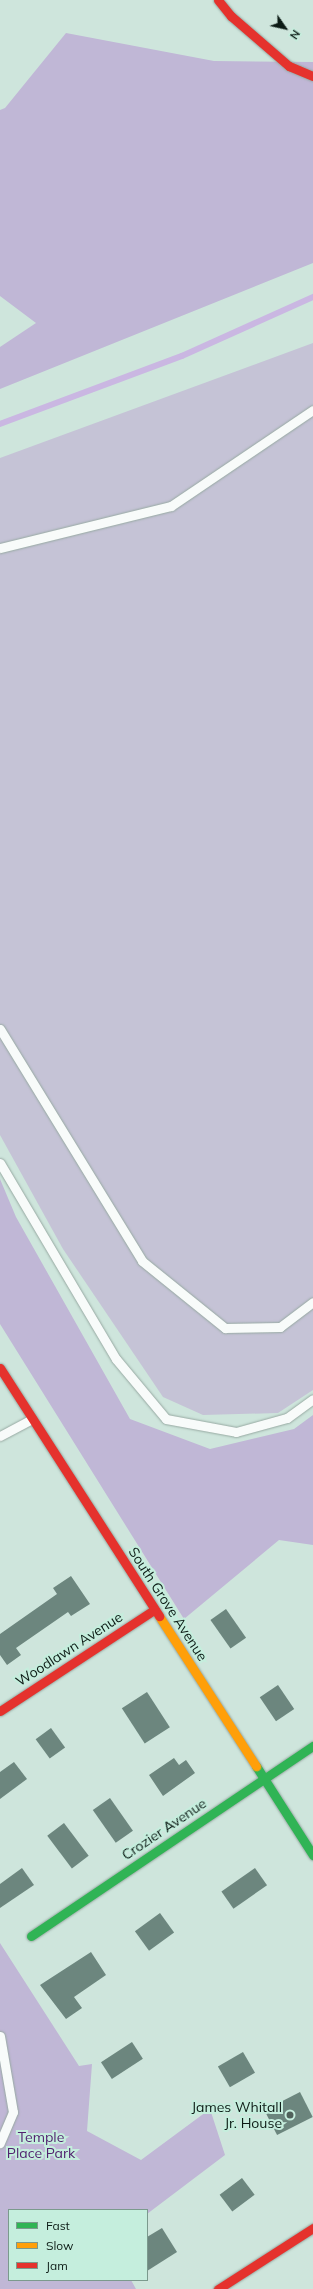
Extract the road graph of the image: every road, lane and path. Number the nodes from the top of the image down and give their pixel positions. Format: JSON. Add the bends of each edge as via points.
{"nodes":[{"id":1,"x":218,"y":0,"type":"edge"},
{"id":2,"x":313,"y":76,"type":"edge"},
{"id":3,"x":313,"y":410,"type":"edge"},
{"id":4,"x":0,"y":548,"type":"edge"},
{"id":5,"x":0,"y":1029,"type":"edge"},
{"id":6,"x":0,"y":1163,"type":"edge"},
{"id":7,"x":313,"y":1302,"type":"edge"},
{"id":8,"x":0,"y":1368,"type":"edge"},
{"id":9,"x":313,"y":1399,"type":"edge"},
{"id":10,"x":32,"y":1419,"type":"junction"},
{"id":11,"x":0,"y":1436,"type":"edge"},
{"id":12,"x":154,"y":1610,"type":"junction"},
{"id":13,"x":0,"y":1711,"type":"edge"},
{"id":14,"x":313,"y":1746,"type":"edge"},
{"id":15,"x":264,"y":1779,"type":"junction"},
{"id":16,"x":313,"y":1855,"type":"edge"},
{"id":17,"x":31,"y":1936,"type":"dead end"},
{"id":18,"x":0,"y":2036,"type":"edge"},
{"id":19,"x":0,"y":2143,"type":"edge"},
{"id":20,"x":313,"y":2228,"type":"edge"},
{"id":21,"x":218,"y":2289,"type":"edge"}],
"edges":[{"from":1,"to":2,"type":"street","via":[[231,16],[289,66]]},
{"from":3,"to":4,"type":"lane","via":[[171,506]]},
{"from":5,"to":7,"type":"lane","via":[[142,1261],[226,1328],[280,1327]]},
{"from":6,"to":9,"type":"lane","via":[[116,1359],[166,1419],[236,1432],[287,1418]]},
{"from":8,"to":10,"type":"street","name":"South Grove Avenue"},
{"from":10,"to":11,"type":"lane"},
{"from":10,"to":12,"type":"street","name":"South Grove Avenue"},
{"from":12,"to":13,"type":"street","name":"Woodlawn Avenue"},
{"from":12,"to":15,"type":"street","name":"South Grove Avenue"},
{"from":14,"to":15,"type":"street","name":"Crozier Avenue"},
{"from":15,"to":16,"type":"street","name":"South Grove Avenue"},
{"from":15,"to":17,"type":"street","name":"Crozier Avenue"},
{"from":18,"to":19,"type":"lane","via":[[13,2112]]},
{"from":20,"to":21,"type":"street"}]}
